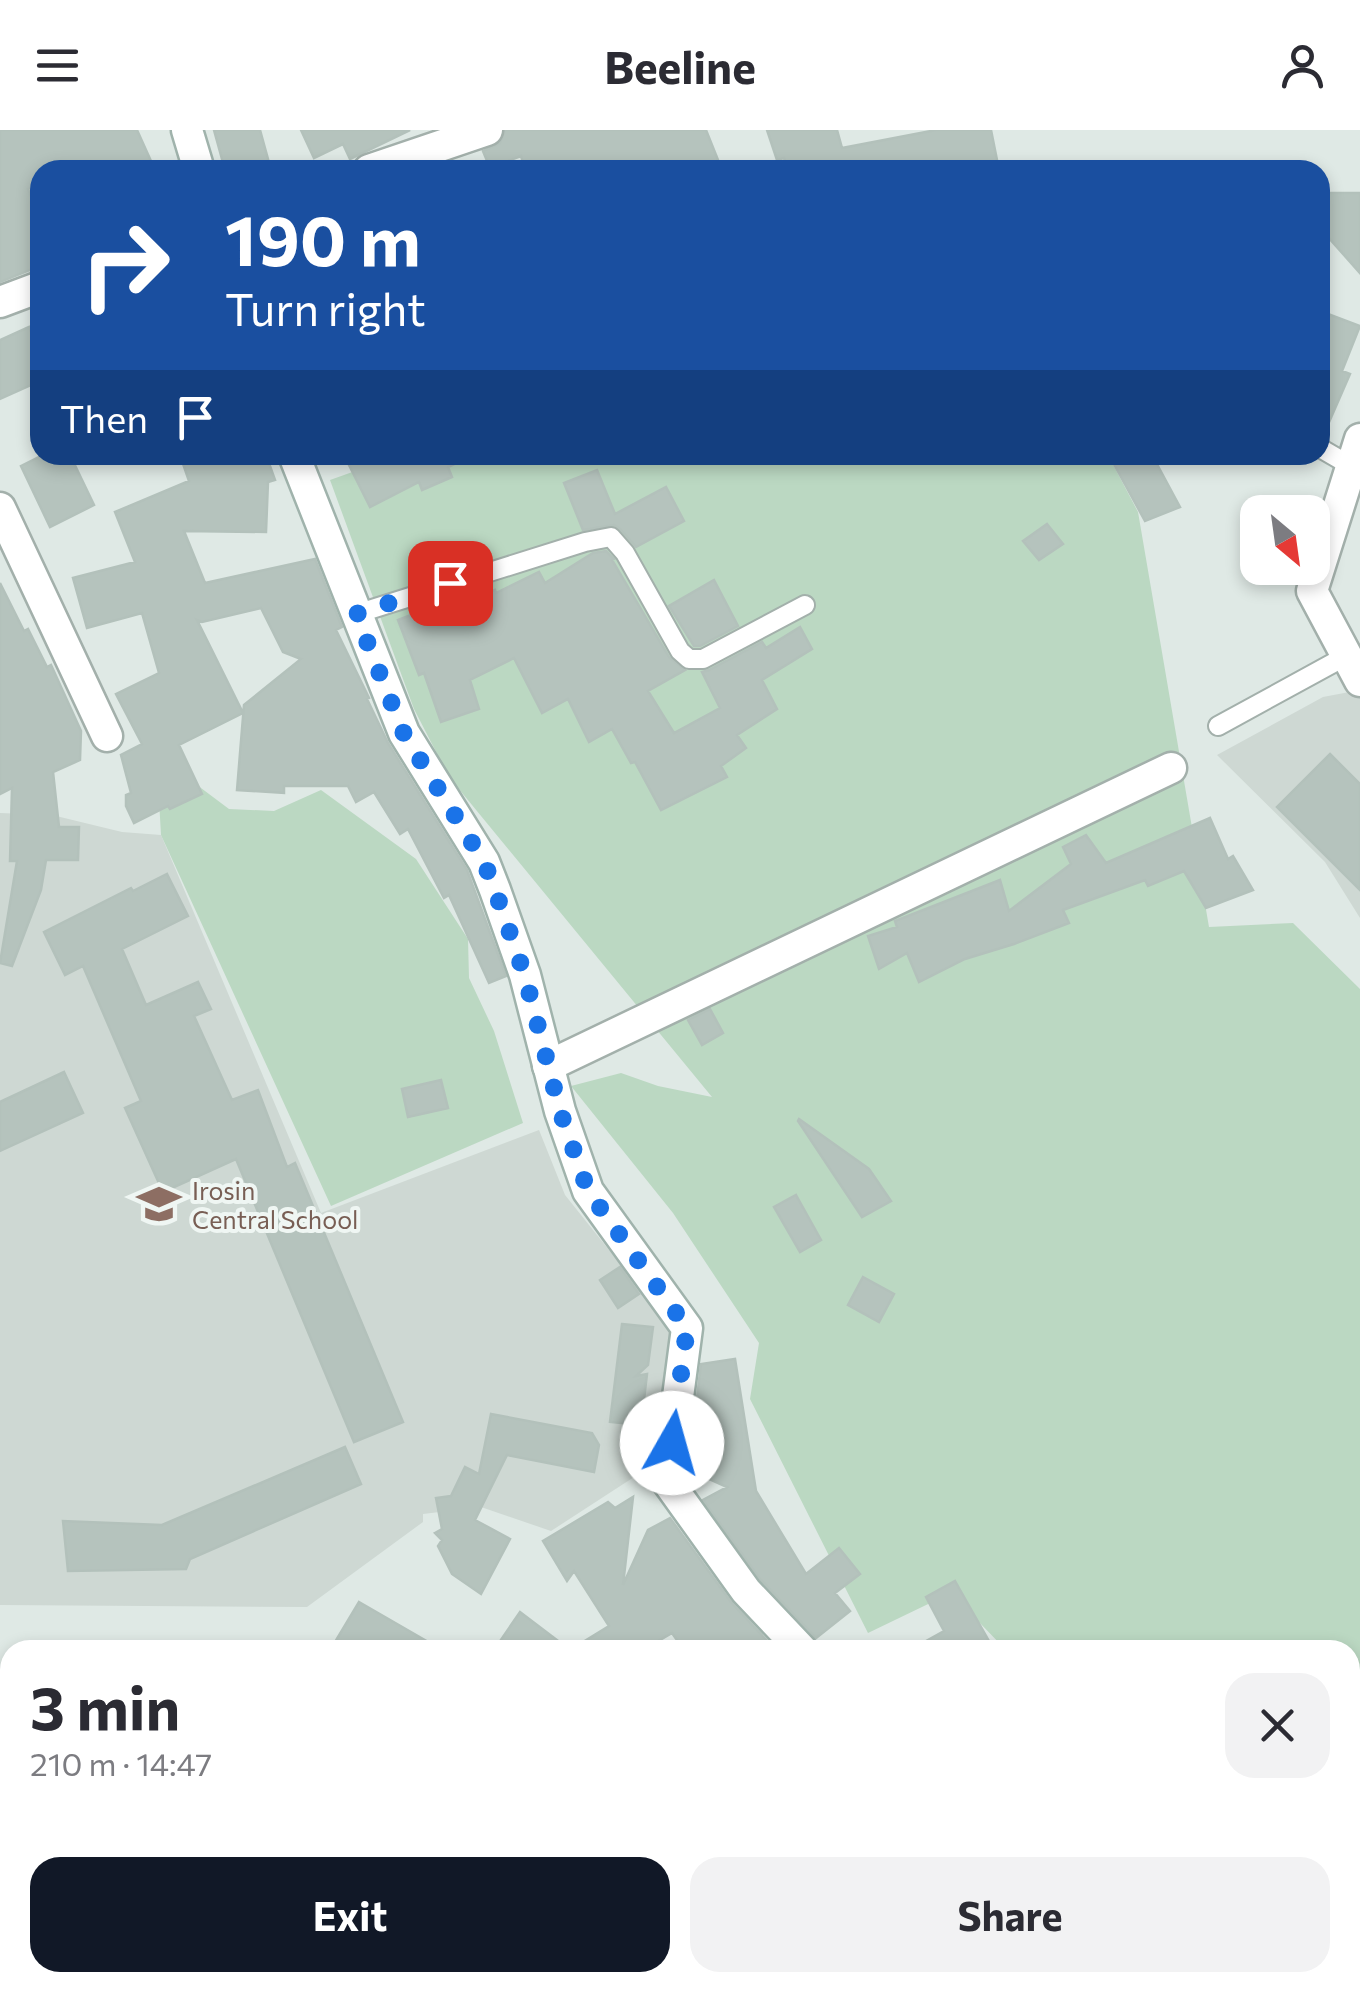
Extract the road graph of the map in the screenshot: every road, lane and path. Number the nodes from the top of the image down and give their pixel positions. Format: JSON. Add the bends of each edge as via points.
{"nodes":[{"id":1,"x":187,"y":130,"type":"edge"},
{"id":2,"x":487,"y":130,"type":"edge"},
{"id":3,"x":196,"y":160,"type":"edge"},
{"id":4,"x":398,"y":160,"type":"edge"},
{"id":5,"x":30,"y":292,"type":"edge"},
{"id":6,"x":0,"y":302,"type":"edge"},
{"id":7,"x":1330,"y":449,"type":"edge"},
{"id":8,"x":1355,"y":453,"type":"edge"},
{"id":9,"x":298,"y":465,"type":"edge"},
{"id":10,"x":0,"y":508,"type":"edge"},
{"id":11,"x":805,"y":604,"type":"dead end"},
{"id":12,"x":356,"y":614,"type":"junction"},
{"id":13,"x":1353,"y":668,"type":"edge"},
{"id":14,"x":1218,"y":726,"type":"dead end"},
{"id":15,"x":107,"y":736,"type":"dead end"},
{"id":16,"x":1171,"y":768,"type":"dead end"},
{"id":17,"x":548,"y":1066,"type":"junction"},
{"id":18,"x":793,"y":1640,"type":"edge"}],
"edges":[{"from":1,"to":3,"type":"street"},
{"from":2,"to":4,"type":"street"},
{"from":5,"to":6,"type":"street"},
{"from":7,"to":8,"type":"lane"},
{"from":8,"to":13,"type":"street","via":[[1312,591]]},
{"from":9,"to":12,"type":"street"},
{"from":10,"to":15,"type":"street"},
{"from":11,"to":12,"type":"lane","via":[[703,659],[688,659],[611,537]]},
{"from":12,"to":17,"type":"street","via":[[404,734],[484,862]]},
{"from":13,"to":14,"type":"lane"},
{"from":16,"to":17,"type":"street"},
{"from":17,"to":18,"type":"street","via":[[588,1191],[687,1328],[666,1481],[746,1591]]}]}
